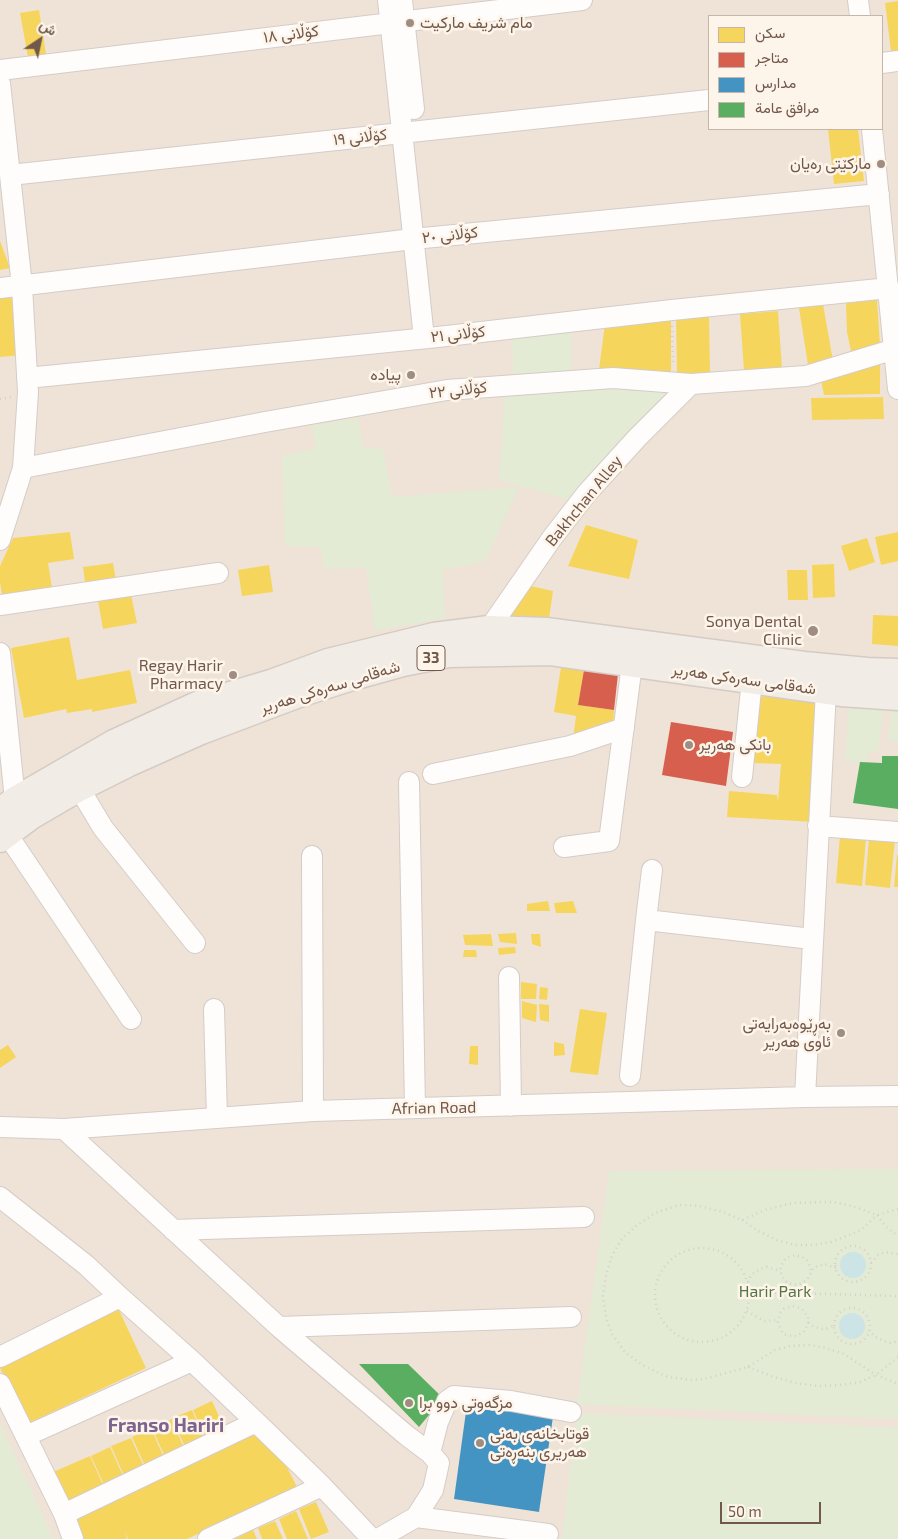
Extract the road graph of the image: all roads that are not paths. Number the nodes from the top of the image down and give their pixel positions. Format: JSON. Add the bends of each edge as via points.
{"nodes":[{"id":1,"x":388,"y":0,"type":"edge"},
{"id":2,"x":402,"y":0,"type":"edge"},
{"id":3,"x":582,"y":0,"type":"edge"},
{"id":4,"x":858,"y":0,"type":"edge"},
{"id":5,"x":860,"y":15,"type":"edge"},
{"id":6,"x":398,"y":22,"type":"junction"},
{"id":7,"x":898,"y":61,"type":"edge"},
{"id":8,"x":883,"y":63,"type":"edge"},
{"id":9,"x":0,"y":70,"type":"edge"},
{"id":10,"x":0,"y":88,"type":"edge"},
{"id":11,"x":708,"y":100,"type":"edge"},
{"id":12,"x":872,"y":130,"type":"edge"},
{"id":13,"x":409,"y":132,"type":"junction"},
{"id":14,"x":10,"y":175,"type":"junction"},
{"id":15,"x":879,"y":194,"type":"junction"},
{"id":16,"x":420,"y":238,"type":"junction"},
{"id":17,"x":22,"y":286,"type":"junction"},
{"id":18,"x":0,"y":288,"type":"edge"},
{"id":19,"x":889,"y":288,"type":"junction"},
{"id":20,"x":431,"y":337,"type":"junction"},
{"id":21,"x":896,"y":348,"type":"edge"},
{"id":22,"x":27,"y":378,"type":"junction"},
{"id":23,"x":682,"y":383,"type":"junction"},
{"id":24,"x":898,"y":389,"type":"edge"},
{"id":25,"x":23,"y":468,"type":"junction"},
{"id":26,"x":0,"y":540,"type":"edge"},
{"id":27,"x":218,"y":574,"type":"dead end"},
{"id":28,"x":0,"y":606,"type":"edge"},
{"id":29,"x":489,"y":629,"type":"junction"},
{"id":30,"x":0,"y":653,"type":"edge"},
{"id":31,"x":632,"y":664,"type":"junction"},
{"id":32,"x":898,"y":672,"type":"edge"},
{"id":33,"x":752,"y":680,"type":"junction"},
{"id":34,"x":836,"y":684,"type":"junction"},
{"id":35,"x":898,"y":697,"type":"edge"},
{"id":36,"x":624,"y":728,"type":"junction"},
{"id":37,"x":433,"y":774,"type":"dead end"},
{"id":38,"x":742,"y":777,"type":"dead end"},
{"id":39,"x":409,"y":782,"type":"dead end"},
{"id":40,"x":79,"y":788,"type":"junction"},
{"id":41,"x":6,"y":821,"type":"edge"},
{"id":42,"x":818,"y":826,"type":"junction"},
{"id":43,"x":898,"y":832,"type":"edge"},
{"id":44,"x":564,"y":847,"type":"dead end"},
{"id":45,"x":312,"y":856,"type":"dead end"},
{"id":46,"x":652,"y":870,"type":"dead end"},
{"id":47,"x":646,"y":920,"type":"junction"},
{"id":48,"x":812,"y":939,"type":"junction"},
{"id":49,"x":195,"y":943,"type":"dead end"},
{"id":50,"x":509,"y":977,"type":"dead end"},
{"id":51,"x":214,"y":1009,"type":"dead end"},
{"id":52,"x":131,"y":1019,"type":"dead end"},
{"id":53,"x":630,"y":1076,"type":"dead end"},
{"id":54,"x":898,"y":1096,"type":"edge"},
{"id":55,"x":805,"y":1097,"type":"junction"},
{"id":56,"x":511,"y":1106,"type":"junction"},
{"id":57,"x":415,"y":1108,"type":"junction"},
{"id":58,"x":313,"y":1111,"type":"junction"},
{"id":59,"x":217,"y":1118,"type":"junction"},
{"id":60,"x":0,"y":1127,"type":"edge"},
{"id":61,"x":64,"y":1129,"type":"junction"},
{"id":62,"x":0,"y":1197,"type":"edge"},
{"id":63,"x":584,"y":1216,"type":"dead end"},
{"id":64,"x":173,"y":1230,"type":"junction"},
{"id":65,"x":120,"y":1297,"type":"junction"},
{"id":66,"x":571,"y":1317,"type":"dead end"},
{"id":67,"x":279,"y":1328,"type":"junction"},
{"id":68,"x":0,"y":1357,"type":"edge"},
{"id":69,"x":192,"y":1361,"type":"junction"},
{"id":70,"x":0,"y":1384,"type":"edge"},
{"id":71,"x":571,"y":1412,"type":"dead end"},
{"id":72,"x":256,"y":1422,"type":"junction"},
{"id":73,"x":26,"y":1436,"type":"junction"},
{"id":74,"x":430,"y":1454,"type":"junction"},
{"id":75,"x":322,"y":1486,"type":"junction"},
{"id":76,"x":64,"y":1514,"type":"junction"},
{"id":77,"x":416,"y":1517,"type":"junction"},
{"id":78,"x":548,"y":1534,"type":"dead end"},
{"id":79,"x":73,"y":1539,"type":"edge"},
{"id":80,"x":208,"y":1539,"type":"edge"},
{"id":81,"x":372,"y":1539,"type":"edge"},
{"id":82,"x":378,"y":1539,"type":"edge"}],
"edges":[{"from":1,"to":6,"type":"street"},
{"from":2,"to":6,"type":"street"},
{"from":3,"to":6,"type":"street","name":"کۆڵانی ١٨"},
{"from":4,"to":5,"type":"street"},
{"from":6,"to":9,"type":"street","name":"کۆڵانی ١٨"},
{"from":6,"to":13,"type":"street"},
{"from":7,"to":8,"type":"street"},
{"from":10,"to":14,"type":"street"},
{"from":11,"to":13,"type":"street","name":"کۆڵانی ١٩"},
{"from":12,"to":15,"type":"street"},
{"from":13,"to":14,"type":"street","name":"کۆڵانی ١٩"},
{"from":13,"to":16,"type":"street"},
{"from":14,"to":17,"type":"street"},
{"from":15,"to":16,"type":"street","name":"کۆڵانی ٢٠"},
{"from":15,"to":19,"type":"street"},
{"from":16,"to":17,"type":"street","name":"کۆڵانی ٢٠"},
{"from":16,"to":20,"type":"street"},
{"from":17,"to":18,"type":"street","name":"کۆڵانی ٢٠"},
{"from":17,"to":22,"type":"street"},
{"from":19,"to":20,"type":"street","name":"کۆڵانی ٢١"},
{"from":19,"to":21,"type":"street"},
{"from":20,"to":22,"type":"street","name":"کۆڵانی ٢١"},
{"from":21,"to":23,"type":"street","name":"کۆڵانی ٢٢","via":[[806,376]]},
{"from":21,"to":24,"type":"street"},
{"from":22,"to":25,"type":"street"},
{"from":23,"to":25,"type":"street","name":"کۆڵانی ٢٢","via":[[613,378],[447,390]]},
{"from":23,"to":29,"type":"street","name":"Bakhchan Alley","via":[[587,492]]},
{"from":25,"to":26,"type":"street"},
{"from":27,"to":28,"type":"street"},
{"from":29,"to":34,"type":"main road","name":"شەقامی سەرەکی هەریر","number":"33","via":[[546,631],[804,665]]},
{"from":29,"to":41,"type":"main road","name":"شەقامی سەرەکی هەریر","number":"33","via":[[434,636],[328,662],[197,705],[114,743]]},
{"from":30,"to":41,"type":"street"},
{"from":31,"to":33,"type":"main road","name":"شەقامی سەرەکی هەریر","number":"33"},
{"from":31,"to":36,"type":"street"},
{"from":31,"to":40,"type":"main road","name":"شەقامی سەرەکی هەریر","number":"33","via":[[548,652],[510,652],[449,654],[402,664],[299,694],[210,727]]},
{"from":32,"to":34,"type":"main road","name":"شەقامی سەرەکی هەریر","number":"33"},
{"from":33,"to":34,"type":"main road","name":"شەقامی سەرەکی هەریر","number":"33"},
{"from":33,"to":38,"type":"street"},
{"from":34,"to":35,"type":"main road","name":"شەقامی سەرەکی هەریر","number":"33"},
{"from":34,"to":42,"type":"street"},
{"from":36,"to":37,"type":"street","via":[[570,746]]},
{"from":36,"to":44,"type":"street","via":[[609,841]]},
{"from":39,"to":57,"type":"street"},
{"from":40,"to":41,"type":"main road","name":"شەقامی سەرەکی هەریر","number":"33","via":[[32,816]]},
{"from":40,"to":49,"type":"street","via":[[103,828]]},
{"from":41,"to":52,"type":"street"},
{"from":42,"to":43,"type":"street"},
{"from":42,"to":48,"type":"street"},
{"from":45,"to":58,"type":"street"},
{"from":46,"to":47,"type":"street"},
{"from":47,"to":48,"type":"street"},
{"from":47,"to":53,"type":"street"},
{"from":48,"to":55,"type":"street"},
{"from":50,"to":56,"type":"street"},
{"from":51,"to":59,"type":"street"},
{"from":54,"to":55,"type":"street","name":"Afrian Road"},
{"from":55,"to":56,"type":"street","name":"Afrian Road"},
{"from":56,"to":57,"type":"street","name":"Afrian Road"},
{"from":57,"to":58,"type":"street","name":"Afrian Road"},
{"from":58,"to":59,"type":"street","name":"Afrian Road"},
{"from":59,"to":61,"type":"street","name":"Afrian Road"},
{"from":60,"to":61,"type":"street","name":"Afrian Road"},
{"from":61,"to":64,"type":"street"},
{"from":62,"to":65,"type":"street","via":[[86,1265]]},
{"from":63,"to":64,"type":"street"},
{"from":64,"to":67,"type":"street"},
{"from":65,"to":68,"type":"street"},
{"from":65,"to":69,"type":"street"},
{"from":66,"to":67,"type":"street"},
{"from":67,"to":74,"type":"street"},
{"from":69,"to":72,"type":"street"},
{"from":69,"to":73,"type":"street"},
{"from":70,"to":73,"type":"street"},
{"from":71,"to":74,"type":"street","via":[[511,1401],[454,1396],[447,1402],[438,1422]]},
{"from":72,"to":75,"type":"street"},
{"from":72,"to":76,"type":"street"},
{"from":73,"to":76,"type":"street"},
{"from":74,"to":77,"type":"street","via":[[439,1463],[433,1490]]},
{"from":75,"to":80,"type":"street"},
{"from":75,"to":81,"type":"street"},
{"from":76,"to":79,"type":"street"},
{"from":77,"to":78,"type":"street"},
{"from":77,"to":82,"type":"street"}]}
